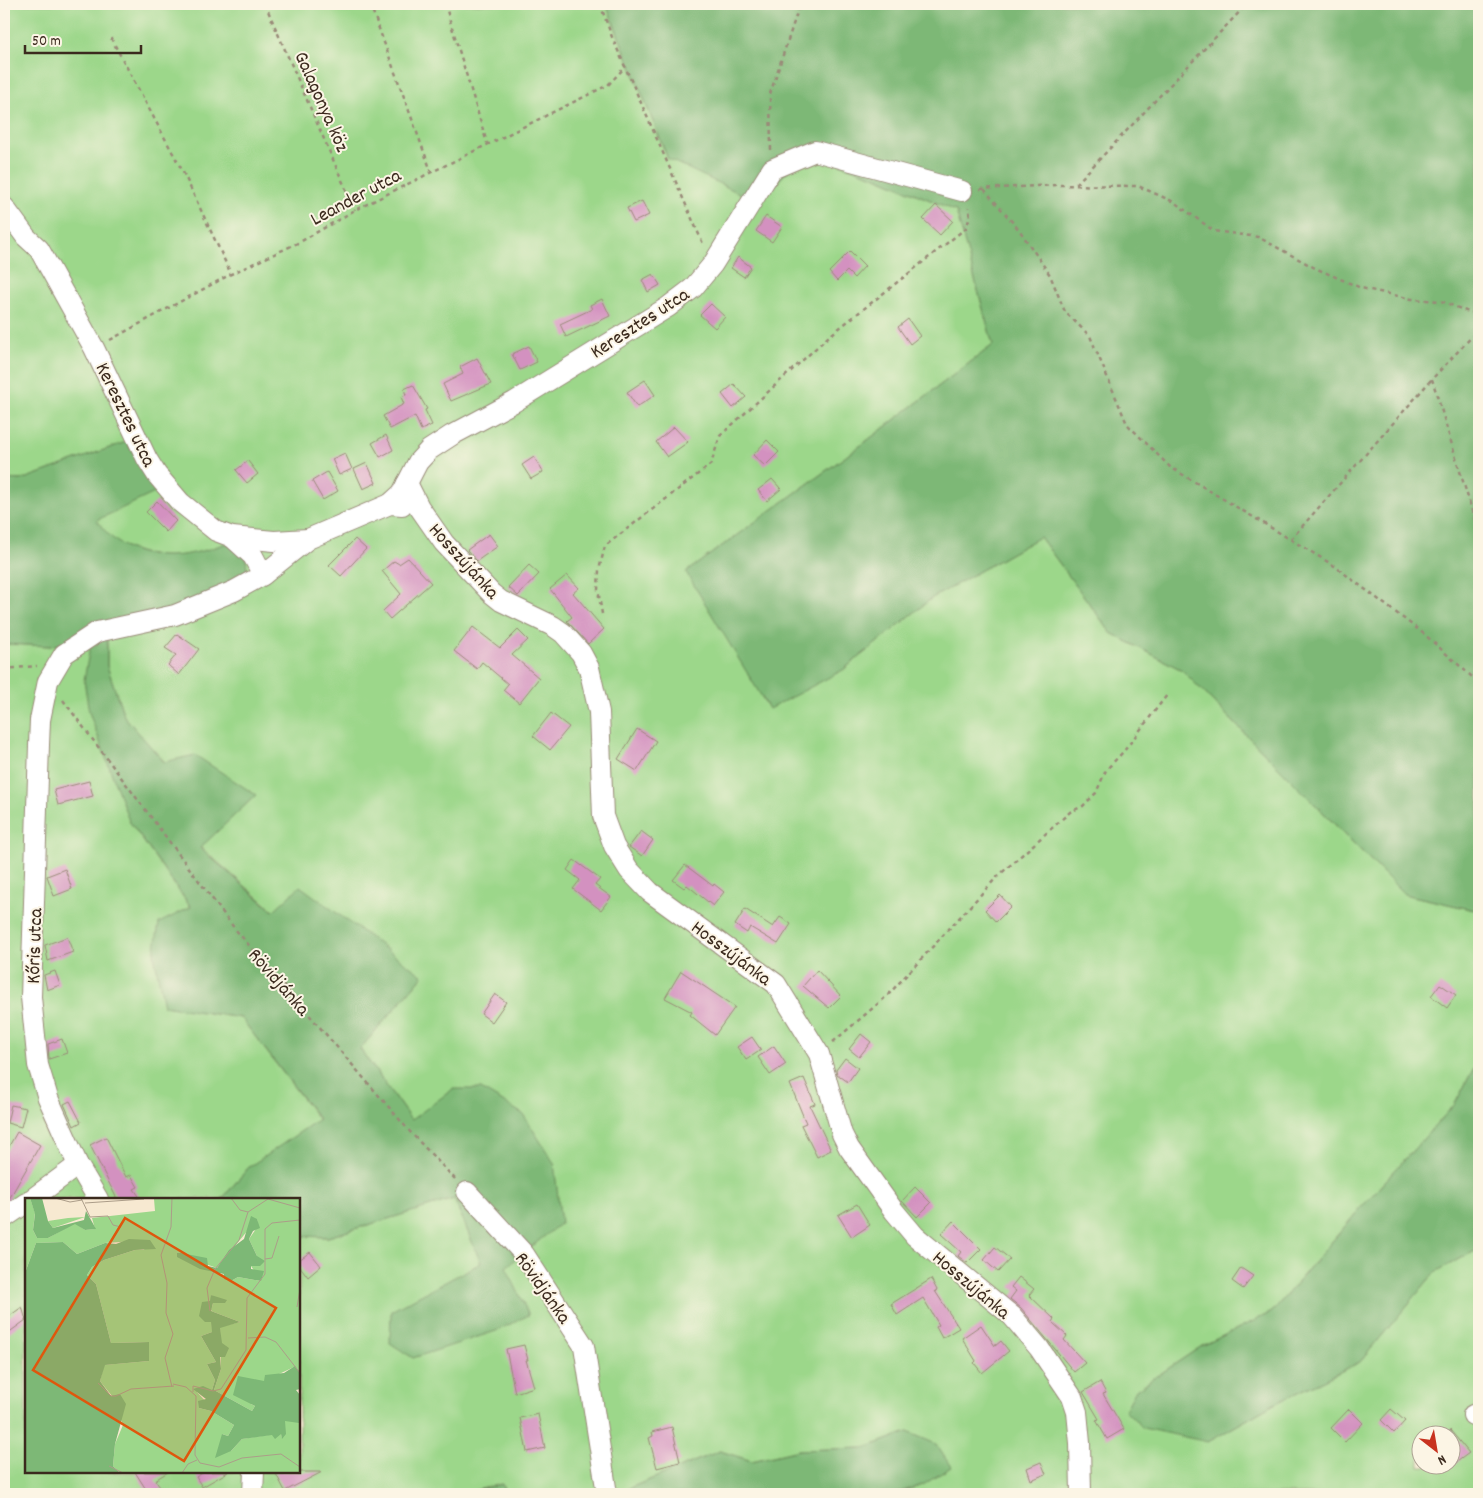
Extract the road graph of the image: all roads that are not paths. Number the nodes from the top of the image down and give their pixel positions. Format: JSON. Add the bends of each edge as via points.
{"nodes":[{"id":1,"x":962,"y":191,"type":"road end"},
{"id":2,"x":4,"y":207,"type":"edge"},
{"id":3,"x":407,"y":483,"type":"junction"},
{"id":4,"x":390,"y":504,"type":"junction"},
{"id":5,"x":419,"y":506,"type":"junction"},
{"id":6,"x":232,"y":537,"type":"junction"},
{"id":7,"x":308,"y":539,"type":"junction"},
{"id":8,"x":263,"y":575,"type":"junction"},
{"id":9,"x":78,"y":1165,"type":"junction"},
{"id":10,"x":467,"y":1192,"type":"road end"},
{"id":11,"x":33,"y":1198,"type":"edge"},
{"id":12,"x":97,"y":1198,"type":"edge"},
{"id":13,"x":25,"y":1204,"type":"edge"},
{"id":14,"x":4,"y":1218,"type":"edge"},
{"id":15,"x":254,"y":1473,"type":"edge"},
{"id":16,"x":253,"y":1494,"type":"edge"},
{"id":17,"x":607,"y":1494,"type":"edge"},
{"id":18,"x":1081,"y":1494,"type":"edge"}],
"edges":[{"from":1,"to":3,"type":"street","name":"Keresztes utca","via":[[815,151],[772,169],[713,264],[693,288],[668,307],[514,402],[429,450]]},
{"from":2,"to":6,"type":"street","name":"Keresztes utca","via":[[39,250],[94,348],[157,475],[199,519]]},
{"from":3,"to":4,"type":"street","name":"Keresztes utca"},
{"from":3,"to":5,"type":"street"},
{"from":4,"to":5,"type":"street","name":"Keresztes utca"},
{"from":4,"to":7,"type":"street","name":"Keresztes utca"},
{"from":5,"to":18,"type":"street","name":"Hosszújánka","via":[[444,543],[491,593],[553,626],[581,654],[589,668],[599,712],[604,816],[614,846],[650,892],[776,984],[819,1054],[842,1134],[903,1224],[1012,1316],[1065,1384],[1077,1412]]},
{"from":6,"to":7,"type":"street","name":"Keresztes utca","via":[[274,541]]},
{"from":6,"to":8,"type":"street","via":[[253,556]]},
{"from":7,"to":8,"type":"street"},
{"from":8,"to":9,"type":"street","name":"Kőris utca","via":[[234,591],[175,615],[97,632],[64,654],[48,681],[40,720],[31,997],[38,1065],[56,1120]]},
{"from":9,"to":11,"type":"street"},
{"from":9,"to":12,"type":"street","name":"Kőris utca"},
{"from":10,"to":17,"type":"street","name":"Rövidjánka","via":[[524,1254],[584,1346]]},
{"from":13,"to":14,"type":"street"},
{"from":15,"to":16,"type":"street"}]}
